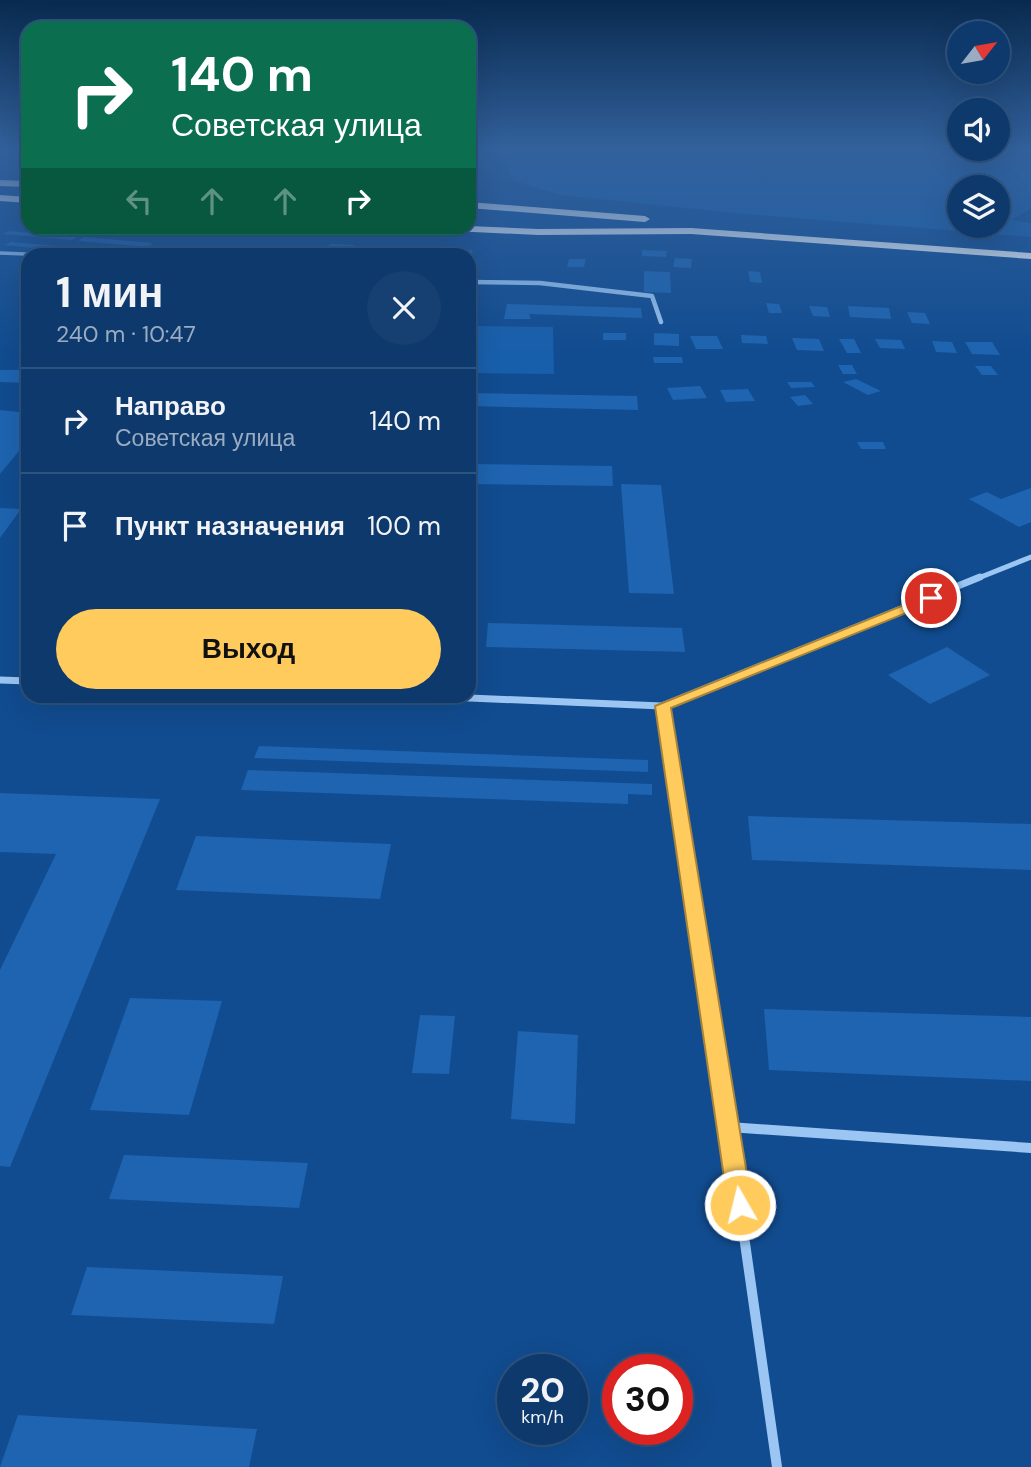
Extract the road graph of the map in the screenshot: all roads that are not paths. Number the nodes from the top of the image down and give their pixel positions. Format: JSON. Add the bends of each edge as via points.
{"nodes":[{"id":1,"x":619,"y":216,"type":"edge"},
{"id":2,"x":476,"y":229,"type":"edge"},
{"id":3,"x":1031,"y":248,"type":"edge"},
{"id":4,"x":0,"y":253,"type":"edge"},
{"id":5,"x":21,"y":254,"type":"edge"},
{"id":6,"x":1031,"y":256,"type":"edge"},
{"id":7,"x":476,"y":282,"type":"edge"},
{"id":8,"x":661,"y":322,"type":"dead end"},
{"id":9,"x":1031,"y":557,"type":"edge"},
{"id":10,"x":0,"y":680,"type":"edge"},
{"id":11,"x":21,"y":681,"type":"edge"},
{"id":12,"x":476,"y":698,"type":"edge"},
{"id":13,"x":663,"y":706,"type":"junction"},
{"id":14,"x":729,"y":1127,"type":"junction"},
{"id":15,"x":1031,"y":1148,"type":"edge"},
{"id":16,"x":777,"y":1467,"type":"edge"}],
"edges":[{"from":1,"to":3,"type":"highway"},
{"from":2,"to":6,"type":"highway","via":[[691,231]]},
{"from":4,"to":5,"type":"street"},
{"from":7,"to":8,"type":"street","via":[[540,283],[652,296]]},
{"from":9,"to":13,"type":"street"},
{"from":10,"to":11,"type":"street"},
{"from":12,"to":13,"type":"street"},
{"from":13,"to":14,"type":"street"},
{"from":14,"to":15,"type":"street"},
{"from":14,"to":16,"type":"street"}]}
